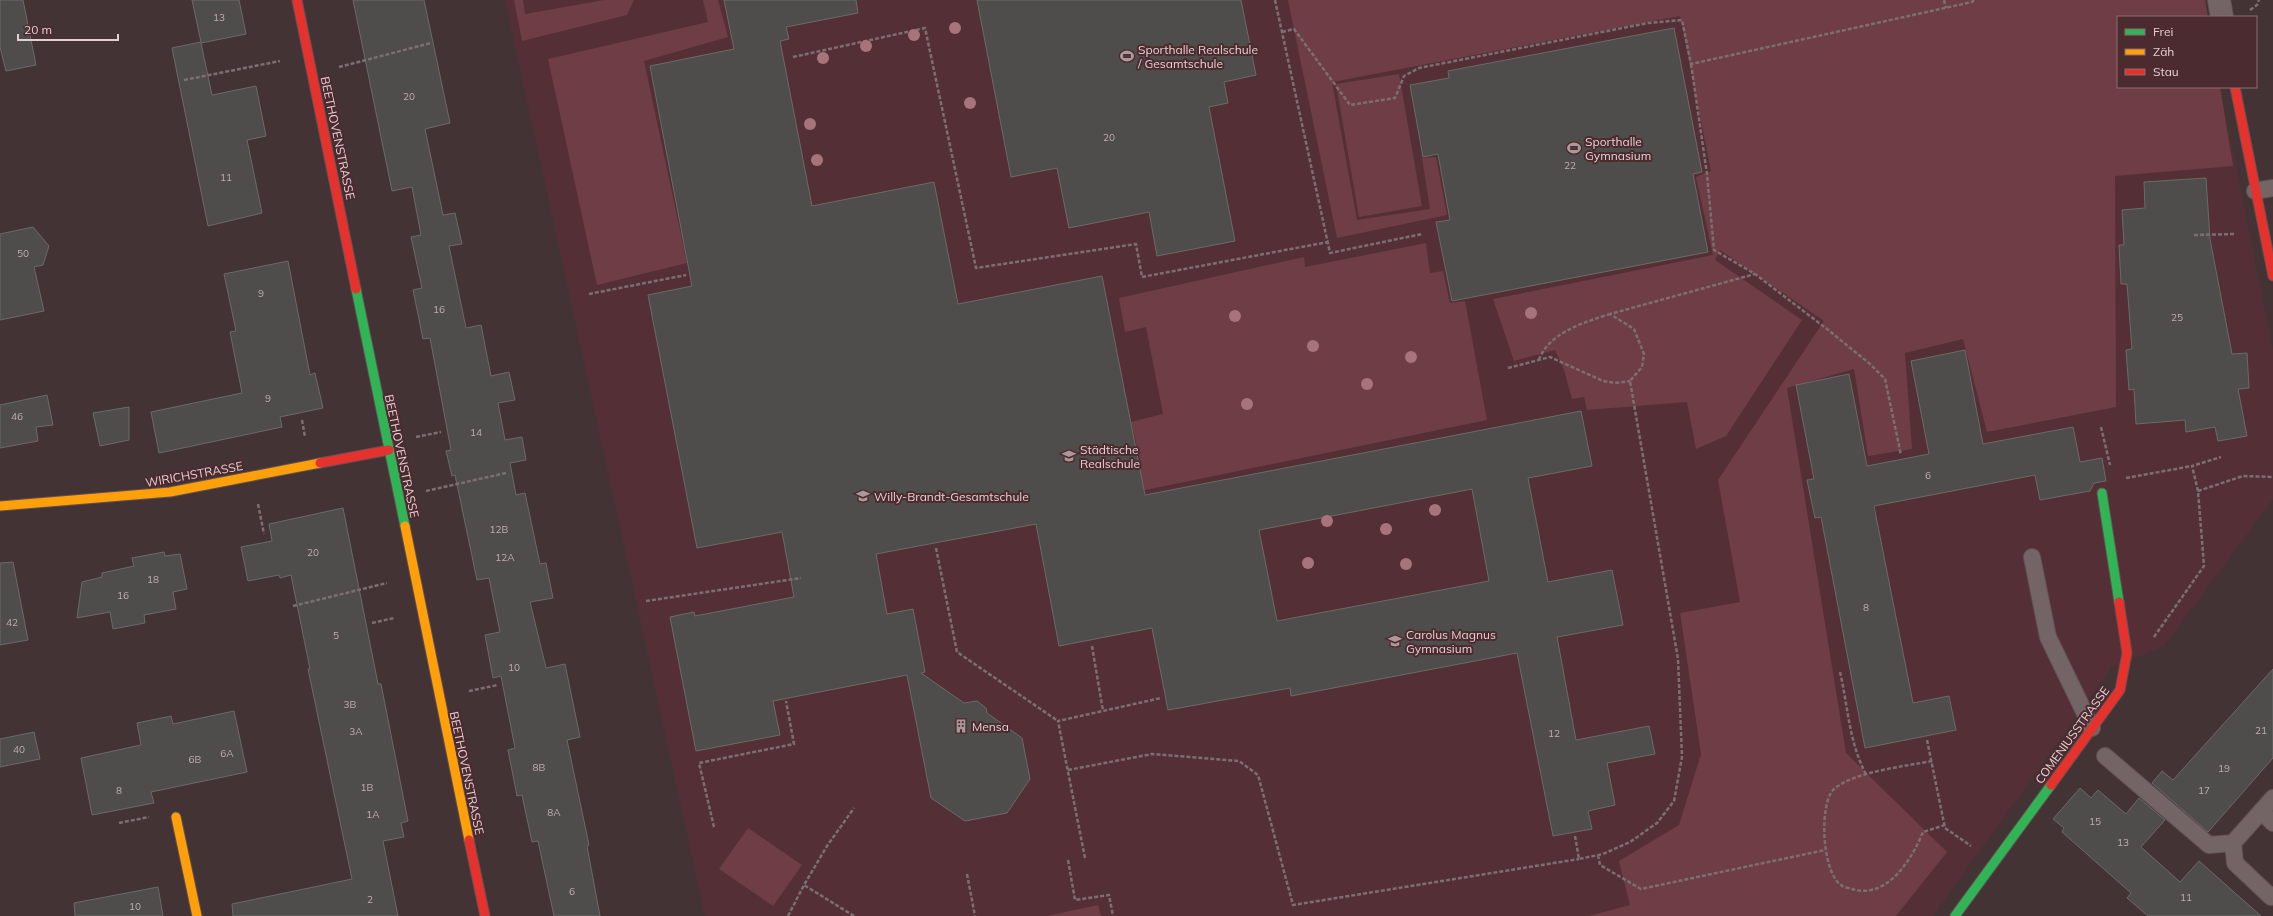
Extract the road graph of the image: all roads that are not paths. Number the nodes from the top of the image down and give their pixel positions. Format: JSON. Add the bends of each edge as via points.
{"nodes":[{"id":1,"x":297,"y":0,"type":"edge"},
{"id":2,"x":2219,"y":0,"type":"edge"},
{"id":3,"x":2222,"y":16,"type":"edge"},
{"id":4,"x":2235,"y":88,"type":"edge"},
{"id":5,"x":2273,"y":188,"type":"edge"},
{"id":6,"x":2255,"y":191,"type":"junction"},
{"id":7,"x":2273,"y":276,"type":"edge"},
{"id":8,"x":389,"y":450,"type":"junction"},
{"id":9,"x":2102,"y":493,"type":"dead end"},
{"id":10,"x":0,"y":506,"type":"edge"},
{"id":11,"x":2032,"y":557,"type":"dead end"},
{"id":12,"x":2092,"y":728,"type":"junction"},
{"id":13,"x":2105,"y":756,"type":"dead end"},
{"id":14,"x":2273,"y":798,"type":"edge"},
{"id":15,"x":2261,"y":812,"type":"junction"},
{"id":16,"x":176,"y":817,"type":"dead end"},
{"id":17,"x":2273,"y":823,"type":"edge"},
{"id":18,"x":2233,"y":843,"type":"junction"},
{"id":19,"x":2273,"y":895,"type":"edge"},
{"id":20,"x":197,"y":916,"type":"edge"},
{"id":21,"x":485,"y":916,"type":"edge"},
{"id":22,"x":1955,"y":916,"type":"edge"}],
"edges":[{"from":1,"to":8,"type":"street","name":"BEETHOVENSTRASSE"},
{"from":2,"to":3,"type":"street"},
{"from":4,"to":6,"type":"street"},
{"from":5,"to":6,"type":"lane"},
{"from":6,"to":7,"type":"street"},
{"from":8,"to":10,"type":"street","name":"WIRICHSTRASSE","via":[[170,492]]},
{"from":8,"to":21,"type":"street","name":"BEETHOVENSTRASSE"},
{"from":9,"to":12,"type":"street","name":"COMENIUSSTRASSE","via":[[2127,653],[2120,690]]},
{"from":11,"to":12,"type":"lane","via":[[2048,636]]},
{"from":12,"to":22,"type":"street","name":"COMENIUSSTRASSE"},
{"from":13,"to":18,"type":"lane","via":[[2209,845]]},
{"from":14,"to":15,"type":"lane"},
{"from":15,"to":17,"type":"lane"},
{"from":15,"to":18,"type":"lane"},
{"from":16,"to":20,"type":"street"},
{"from":18,"to":19,"type":"lane","via":[[2234,863],[2263,891],[2271,897]]}]}
